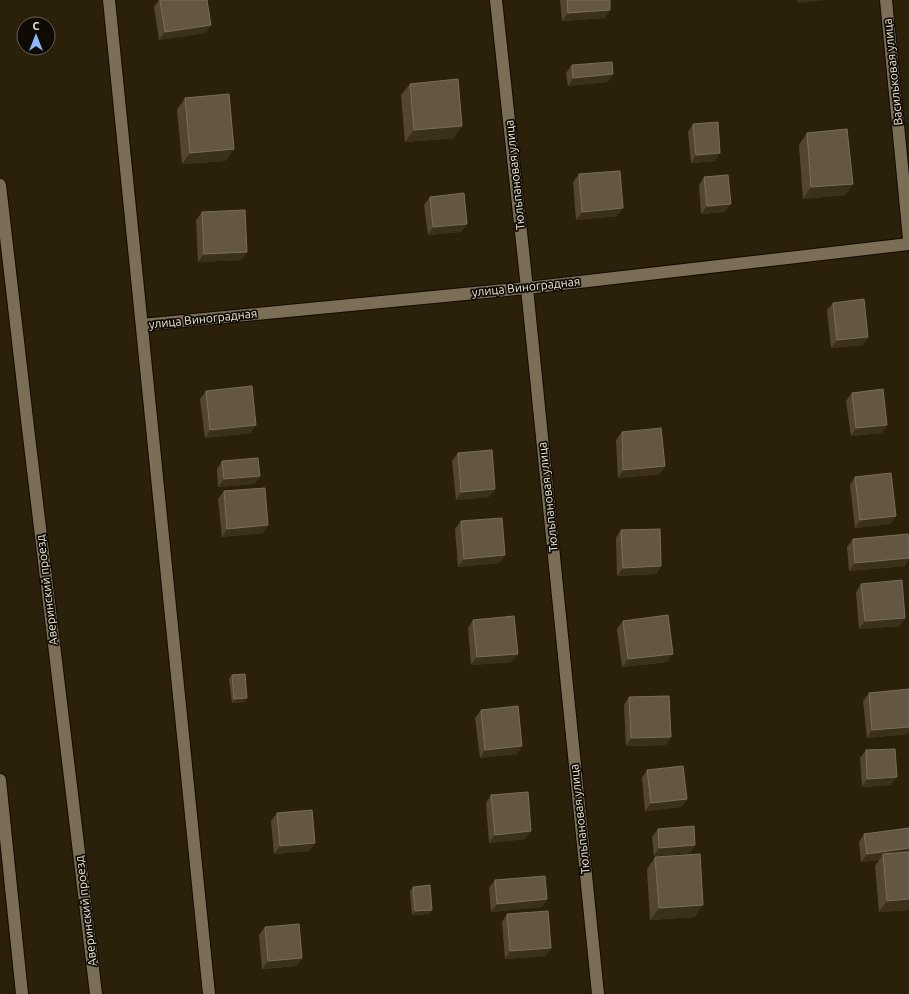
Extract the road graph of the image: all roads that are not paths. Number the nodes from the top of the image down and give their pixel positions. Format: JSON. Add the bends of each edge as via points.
{"nodes":[{"id":1,"x":109,"y":0,"type":"edge"},
{"id":2,"x":496,"y":0,"type":"edge"},
{"id":3,"x":886,"y":0,"type":"edge"},
{"id":4,"x":0,"y":185,"type":"edge"},
{"id":5,"x":909,"y":239,"type":"edge"},
{"id":6,"x":909,"y":244,"type":"edge"},
{"id":7,"x":527,"y":288,"type":"junction"},
{"id":8,"x":142,"y":325,"type":"junction"},
{"id":9,"x":0,"y":780,"type":"edge"},
{"id":10,"x":22,"y":994,"type":"edge"},
{"id":11,"x":96,"y":994,"type":"edge"},
{"id":12,"x":209,"y":994,"type":"edge"},
{"id":13,"x":598,"y":994,"type":"edge"}],
"edges":[{"from":1,"to":8,"type":"street"},
{"from":2,"to":7,"type":"street","name":"Тюльпановая улица"},
{"from":3,"to":5,"type":"street","name":"Васильковая улица"},
{"from":4,"to":11,"type":"street","name":"Аверинский проезд"},
{"from":6,"to":7,"type":"street","name":"улица Виноградная"},
{"from":7,"to":8,"type":"street","name":"улица Виноградная"},
{"from":7,"to":13,"type":"street","name":"Тюльпановая улица"},
{"from":8,"to":12,"type":"street"},
{"from":9,"to":10,"type":"street"}]}
